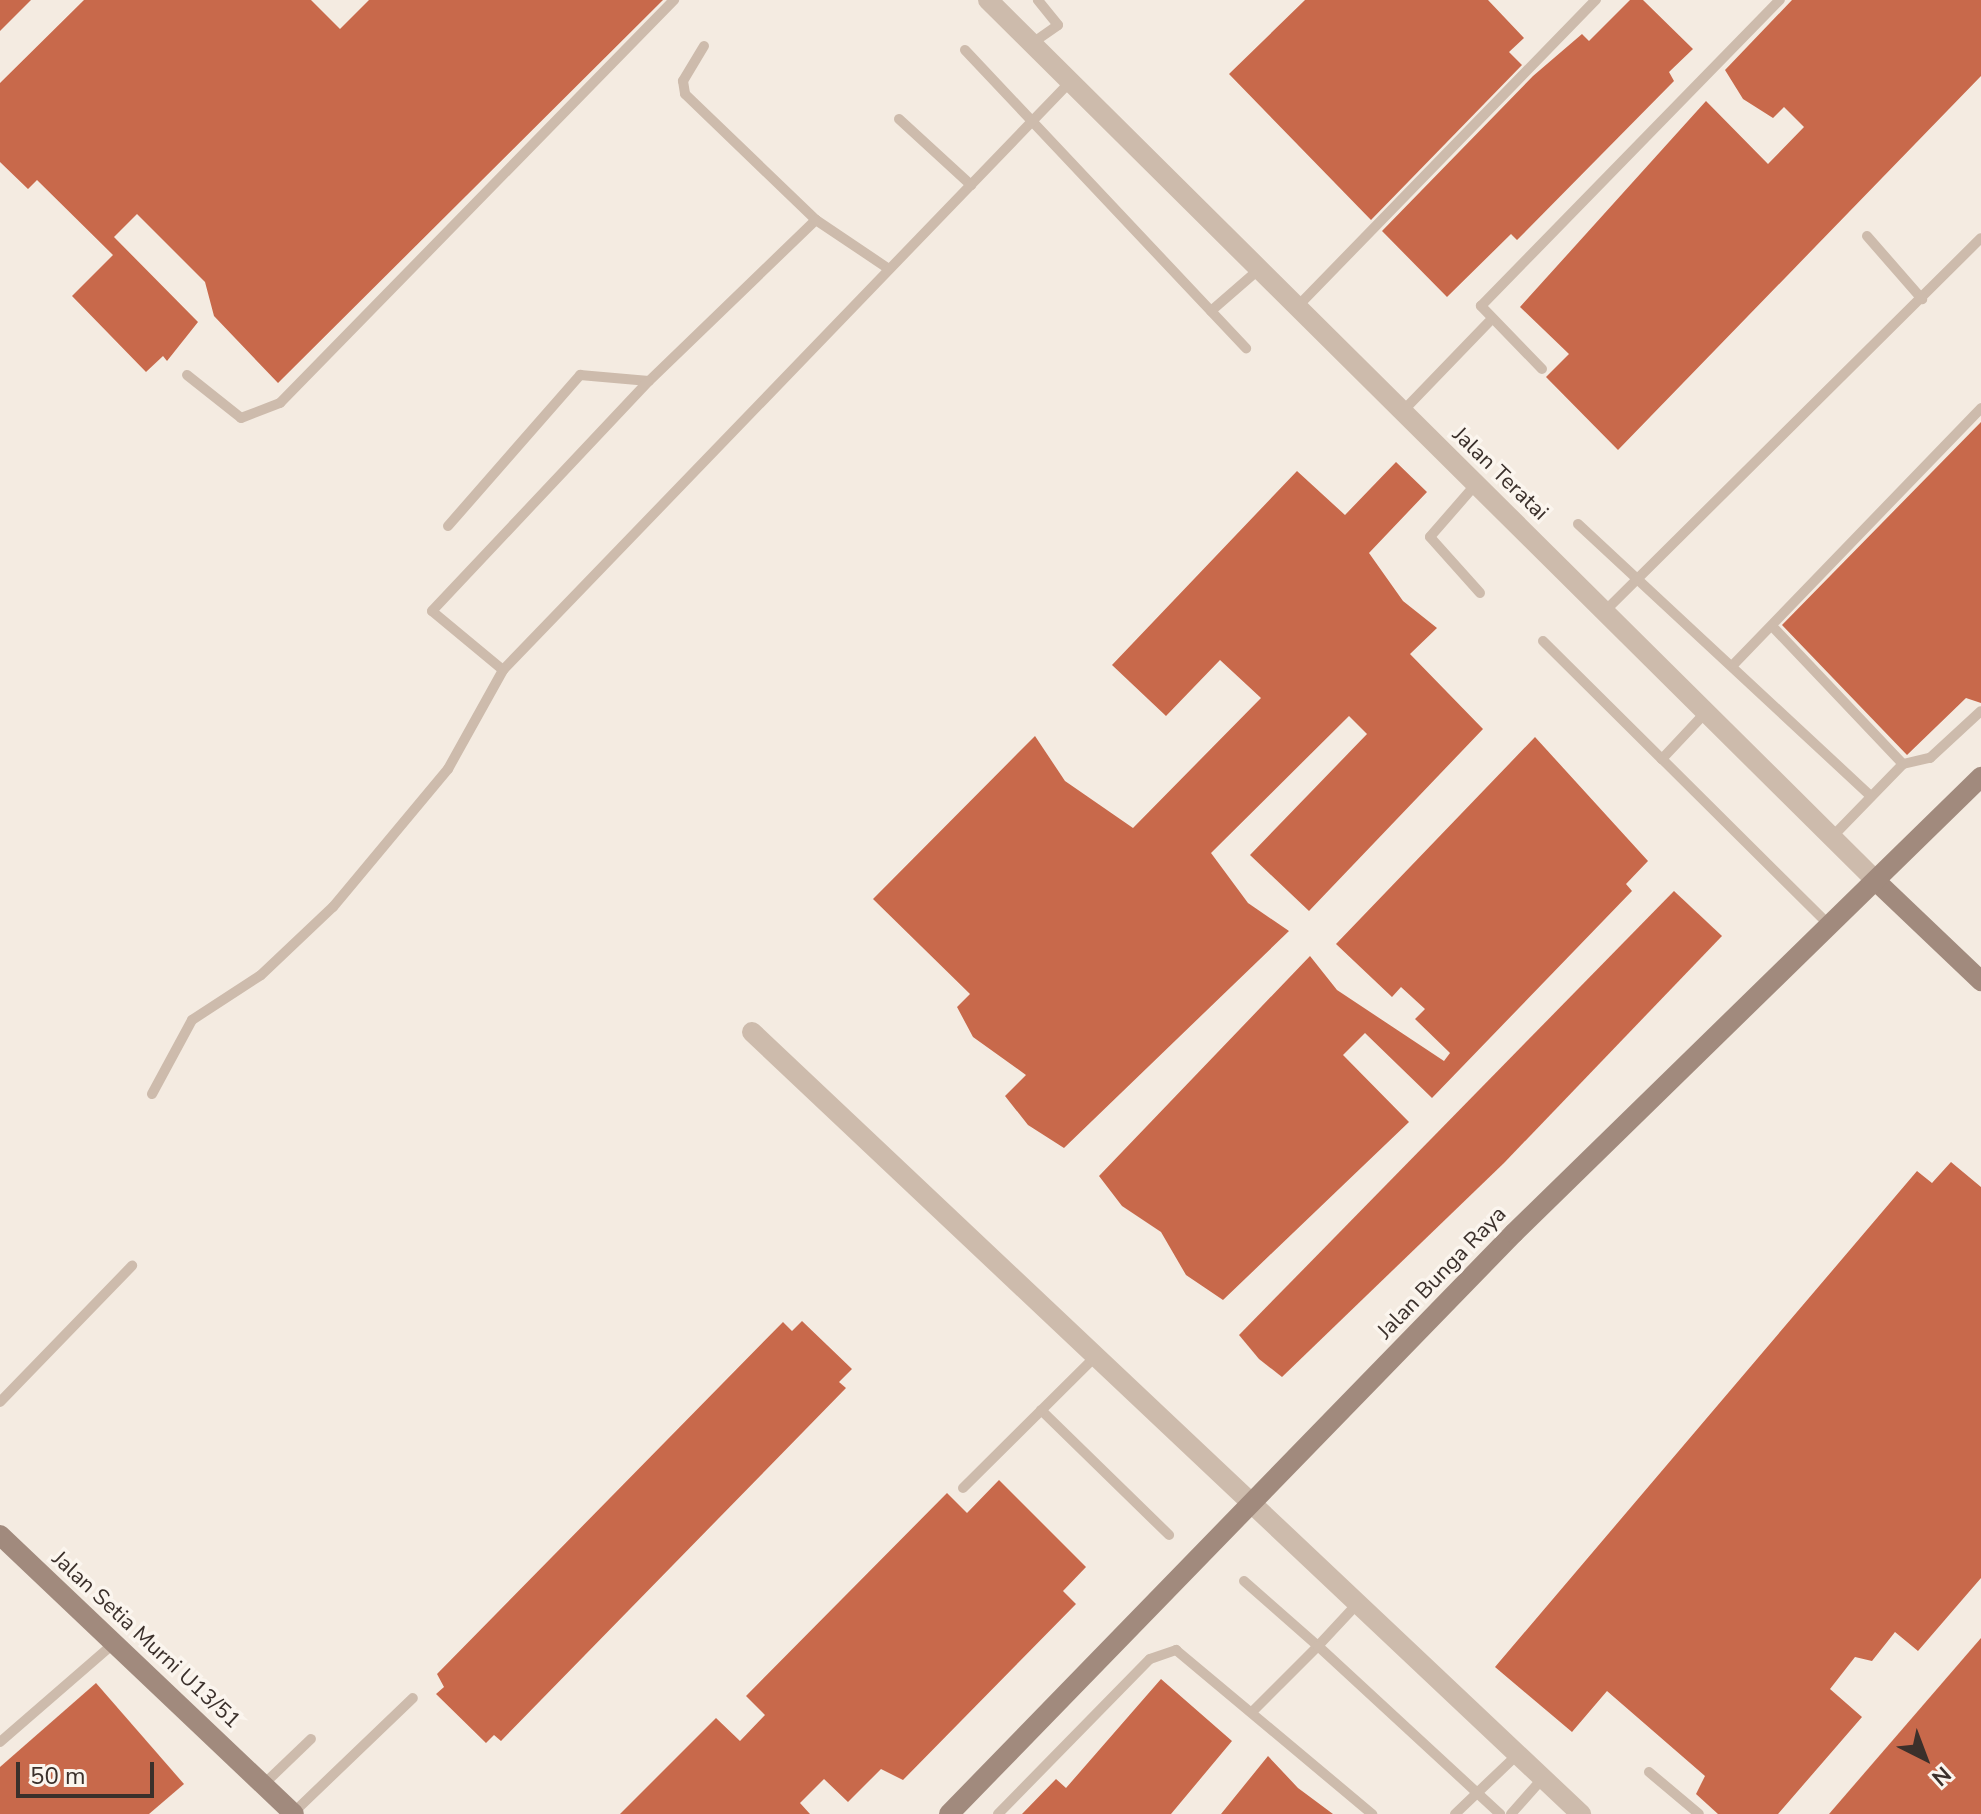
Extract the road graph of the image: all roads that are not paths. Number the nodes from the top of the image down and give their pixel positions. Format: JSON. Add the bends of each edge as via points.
{"nodes":[{"id":1,"x":674,"y":0,"type":"edge"},
{"id":2,"x":988,"y":0,"type":"edge"},
{"id":3,"x":1038,"y":0,"type":"edge"},
{"id":4,"x":1596,"y":0,"type":"edge"},
{"id":5,"x":1780,"y":0,"type":"edge"},
{"id":6,"x":1031,"y":44,"type":"junction"},
{"id":7,"x":704,"y":46,"type":"dead end"},
{"id":8,"x":965,"y":50,"type":"dead end"},
{"id":9,"x":1070,"y":82,"type":"junction"},
{"id":10,"x":899,"y":119,"type":"dead end"},
{"id":11,"x":1032,"y":122,"type":"junction"},
{"id":12,"x":971,"y":185,"type":"junction"},
{"id":13,"x":816,"y":220,"type":"junction"},
{"id":14,"x":1867,"y":236,"type":"dead end"},
{"id":15,"x":1981,"y":238,"type":"edge"},
{"id":16,"x":889,"y":269,"type":"junction"},
{"id":17,"x":1257,"y":271,"type":"junction"},
{"id":18,"x":1922,"y":299,"type":"junction"},
{"id":19,"x":1295,"y":309,"type":"junction"},
{"id":20,"x":1211,"y":311,"type":"junction"},
{"id":21,"x":1489,"y":322,"type":"junction"},
{"id":22,"x":1246,"y":348,"type":"dead end"},
{"id":23,"x":1542,"y":369,"type":"dead end"},
{"id":24,"x":187,"y":375,"type":"dead end"},
{"id":25,"x":649,"y":381,"type":"junction"},
{"id":26,"x":1981,"y":408,"type":"edge"},
{"id":27,"x":1402,"y":412,"type":"junction"},
{"id":28,"x":1476,"y":484,"type":"junction"},
{"id":29,"x":1578,"y":524,"type":"dead end"},
{"id":30,"x":448,"y":526,"type":"dead end"},
{"id":31,"x":1641,"y":583,"type":"junction"},
{"id":32,"x":1480,"y":593,"type":"dead end"},
{"id":33,"x":1606,"y":610,"type":"junction"},
{"id":34,"x":1772,"y":626,"type":"junction"},
{"id":35,"x":1543,"y":641,"type":"dead end"},
{"id":36,"x":1734,"y":664,"type":"junction"},
{"id":37,"x":503,"y":670,"type":"junction"},
{"id":38,"x":1707,"y":711,"type":"junction"},
{"id":39,"x":1981,"y":711,"type":"edge"},
{"id":40,"x":1662,"y":759,"type":"junction"},
{"id":41,"x":1903,"y":764,"type":"junction"},
{"id":42,"x":1981,"y":777,"type":"edge"},
{"id":43,"x":1871,"y":796,"type":"junction"},
{"id":44,"x":1833,"y":836,"type":"junction"},
{"id":45,"x":1877,"y":882,"type":"junction"},
{"id":46,"x":1830,"y":926,"type":"junction"},
{"id":47,"x":1981,"y":981,"type":"edge"},
{"id":48,"x":752,"y":1032,"type":"dead end"},
{"id":49,"x":152,"y":1094,"type":"dead end"},
{"id":50,"x":132,"y":1266,"type":"dead end"},
{"id":51,"x":1096,"y":1356,"type":"junction"},
{"id":52,"x":0,"y":1402,"type":"edge"},
{"id":53,"x":1041,"y":1410,"type":"junction"},
{"id":54,"x":963,"y":1488,"type":"dead end"},
{"id":55,"x":1253,"y":1503,"type":"junction"},
{"id":56,"x":0,"y":1535,"type":"edge"},
{"id":57,"x":1169,"y":1535,"type":"dead end"},
{"id":58,"x":1244,"y":1581,"type":"dead end"},
{"id":59,"x":1358,"y":1603,"type":"junction"},
{"id":60,"x":113,"y":1644,"type":"junction"},
{"id":61,"x":1318,"y":1646,"type":"junction"},
{"id":62,"x":413,"y":1698,"type":"dead end"},
{"id":63,"x":1252,"y":1712,"type":"junction"},
{"id":64,"x":311,"y":1739,"type":"dead end"},
{"id":65,"x":0,"y":1742,"type":"edge"},
{"id":66,"x":1518,"y":1754,"type":"junction"},
{"id":67,"x":1649,"y":1772,"type":"dead end"},
{"id":68,"x":1543,"y":1778,"type":"junction"},
{"id":69,"x":264,"y":1784,"type":"junction"},
{"id":70,"x":1481,"y":1796,"type":"junction"},
{"id":71,"x":293,"y":1813,"type":"edge"},
{"id":72,"x":949,"y":1814,"type":"edge"},
{"id":73,"x":998,"y":1814,"type":"edge"},
{"id":74,"x":1372,"y":1814,"type":"edge"},
{"id":75,"x":1455,"y":1814,"type":"edge"},
{"id":76,"x":1500,"y":1814,"type":"edge"},
{"id":77,"x":1511,"y":1814,"type":"edge"},
{"id":78,"x":1581,"y":1814,"type":"edge"},
{"id":79,"x":1699,"y":1814,"type":"edge"}],
"edges":[{"from":1,"to":24,"type":"lane","via":[[280,403],[241,418]]},
{"from":2,"to":6,"type":"street","name":"Jalan Teratai"},
{"from":3,"to":6,"type":"lane","via":[[1058,25]]},
{"from":4,"to":19,"type":"lane"},
{"from":5,"to":21,"type":"lane","via":[[1482,304]]},
{"from":6,"to":9,"type":"street","name":"Jalan Teratai"},
{"from":7,"to":13,"type":"lane","via":[[683,81],[685,94]]},
{"from":8,"to":11,"type":"lane"},
{"from":9,"to":11,"type":"lane"},
{"from":9,"to":17,"type":"street","name":"Jalan Teratai"},
{"from":10,"to":12,"type":"lane"},
{"from":11,"to":12,"type":"lane"},
{"from":11,"to":20,"type":"lane"},
{"from":12,"to":16,"type":"lane"},
{"from":13,"to":16,"type":"lane"},
{"from":13,"to":25,"type":"lane"},
{"from":14,"to":18,"type":"lane"},
{"from":15,"to":18,"type":"lane"},
{"from":16,"to":37,"type":"lane"},
{"from":17,"to":19,"type":"street","name":"Jalan Teratai"},
{"from":17,"to":20,"type":"lane"},
{"from":18,"to":31,"type":"lane"},
{"from":19,"to":27,"type":"street","name":"Jalan Teratai"},
{"from":20,"to":22,"type":"lane"},
{"from":21,"to":23,"type":"lane"},
{"from":21,"to":27,"type":"lane"},
{"from":25,"to":30,"type":"lane","via":[[580,375]]},
{"from":25,"to":37,"type":"lane","via":[[432,611]]},
{"from":26,"to":34,"type":"lane"},
{"from":27,"to":28,"type":"street","name":"Jalan Teratai"},
{"from":28,"to":32,"type":"lane","via":[[1430,537]]},
{"from":28,"to":33,"type":"street","name":"Jalan Teratai"},
{"from":29,"to":31,"type":"lane"},
{"from":31,"to":33,"type":"lane"},
{"from":31,"to":36,"type":"lane"},
{"from":33,"to":38,"type":"street","name":"Jalan Teratai"},
{"from":34,"to":36,"type":"lane"},
{"from":34,"to":41,"type":"lane"},
{"from":35,"to":40,"type":"lane"},
{"from":36,"to":43,"type":"lane"},
{"from":37,"to":49,"type":"lane","via":[[448,769],[333,907],[261,975],[192,1020]]},
{"from":38,"to":40,"type":"lane"},
{"from":38,"to":44,"type":"street","name":"Jalan Teratai"},
{"from":39,"to":41,"type":"lane","via":[[1930,758]]},
{"from":40,"to":46,"type":"lane"},
{"from":41,"to":43,"type":"lane"},
{"from":42,"to":45,"type":"street","name":"Jalan Bunga Raya"},
{"from":43,"to":44,"type":"lane"},
{"from":44,"to":45,"type":"street","name":"Jalan Teratai"},
{"from":45,"to":46,"type":"street","name":"Jalan Bunga Raya"},
{"from":45,"to":47,"type":"street","name":"Jalan Teratai"},
{"from":46,"to":55,"type":"street","name":"Jalan Bunga Raya","via":[[1514,1233]]},
{"from":48,"to":51,"type":"street"},
{"from":50,"to":52,"type":"lane"},
{"from":51,"to":53,"type":"lane"},
{"from":51,"to":55,"type":"street"},
{"from":53,"to":54,"type":"lane"},
{"from":53,"to":57,"type":"lane"},
{"from":55,"to":59,"type":"street"},
{"from":55,"to":72,"type":"street","name":"Jalan Bunga Raya"},
{"from":56,"to":60,"type":"street","name":"Jalan Setia Murni U13/51"},
{"from":58,"to":61,"type":"lane"},
{"from":59,"to":61,"type":"lane"},
{"from":59,"to":66,"type":"street"},
{"from":60,"to":65,"type":"lane"},
{"from":60,"to":69,"type":"street","name":"Jalan Setia Murni U13/51"},
{"from":61,"to":63,"type":"lane"},
{"from":61,"to":70,"type":"lane"},
{"from":62,"to":71,"type":"lane"},
{"from":63,"to":73,"type":"lane","via":[[1188,1656],[1164,1652]]},
{"from":63,"to":74,"type":"lane"},
{"from":64,"to":69,"type":"lane"},
{"from":66,"to":68,"type":"street"},
{"from":66,"to":70,"type":"lane"},
{"from":67,"to":79,"type":"lane"},
{"from":68,"to":77,"type":"lane"},
{"from":68,"to":78,"type":"street"},
{"from":69,"to":71,"type":"street","name":"Jalan Setia Murni U13/51"},
{"from":70,"to":75,"type":"lane"},
{"from":70,"to":76,"type":"lane"}]}
